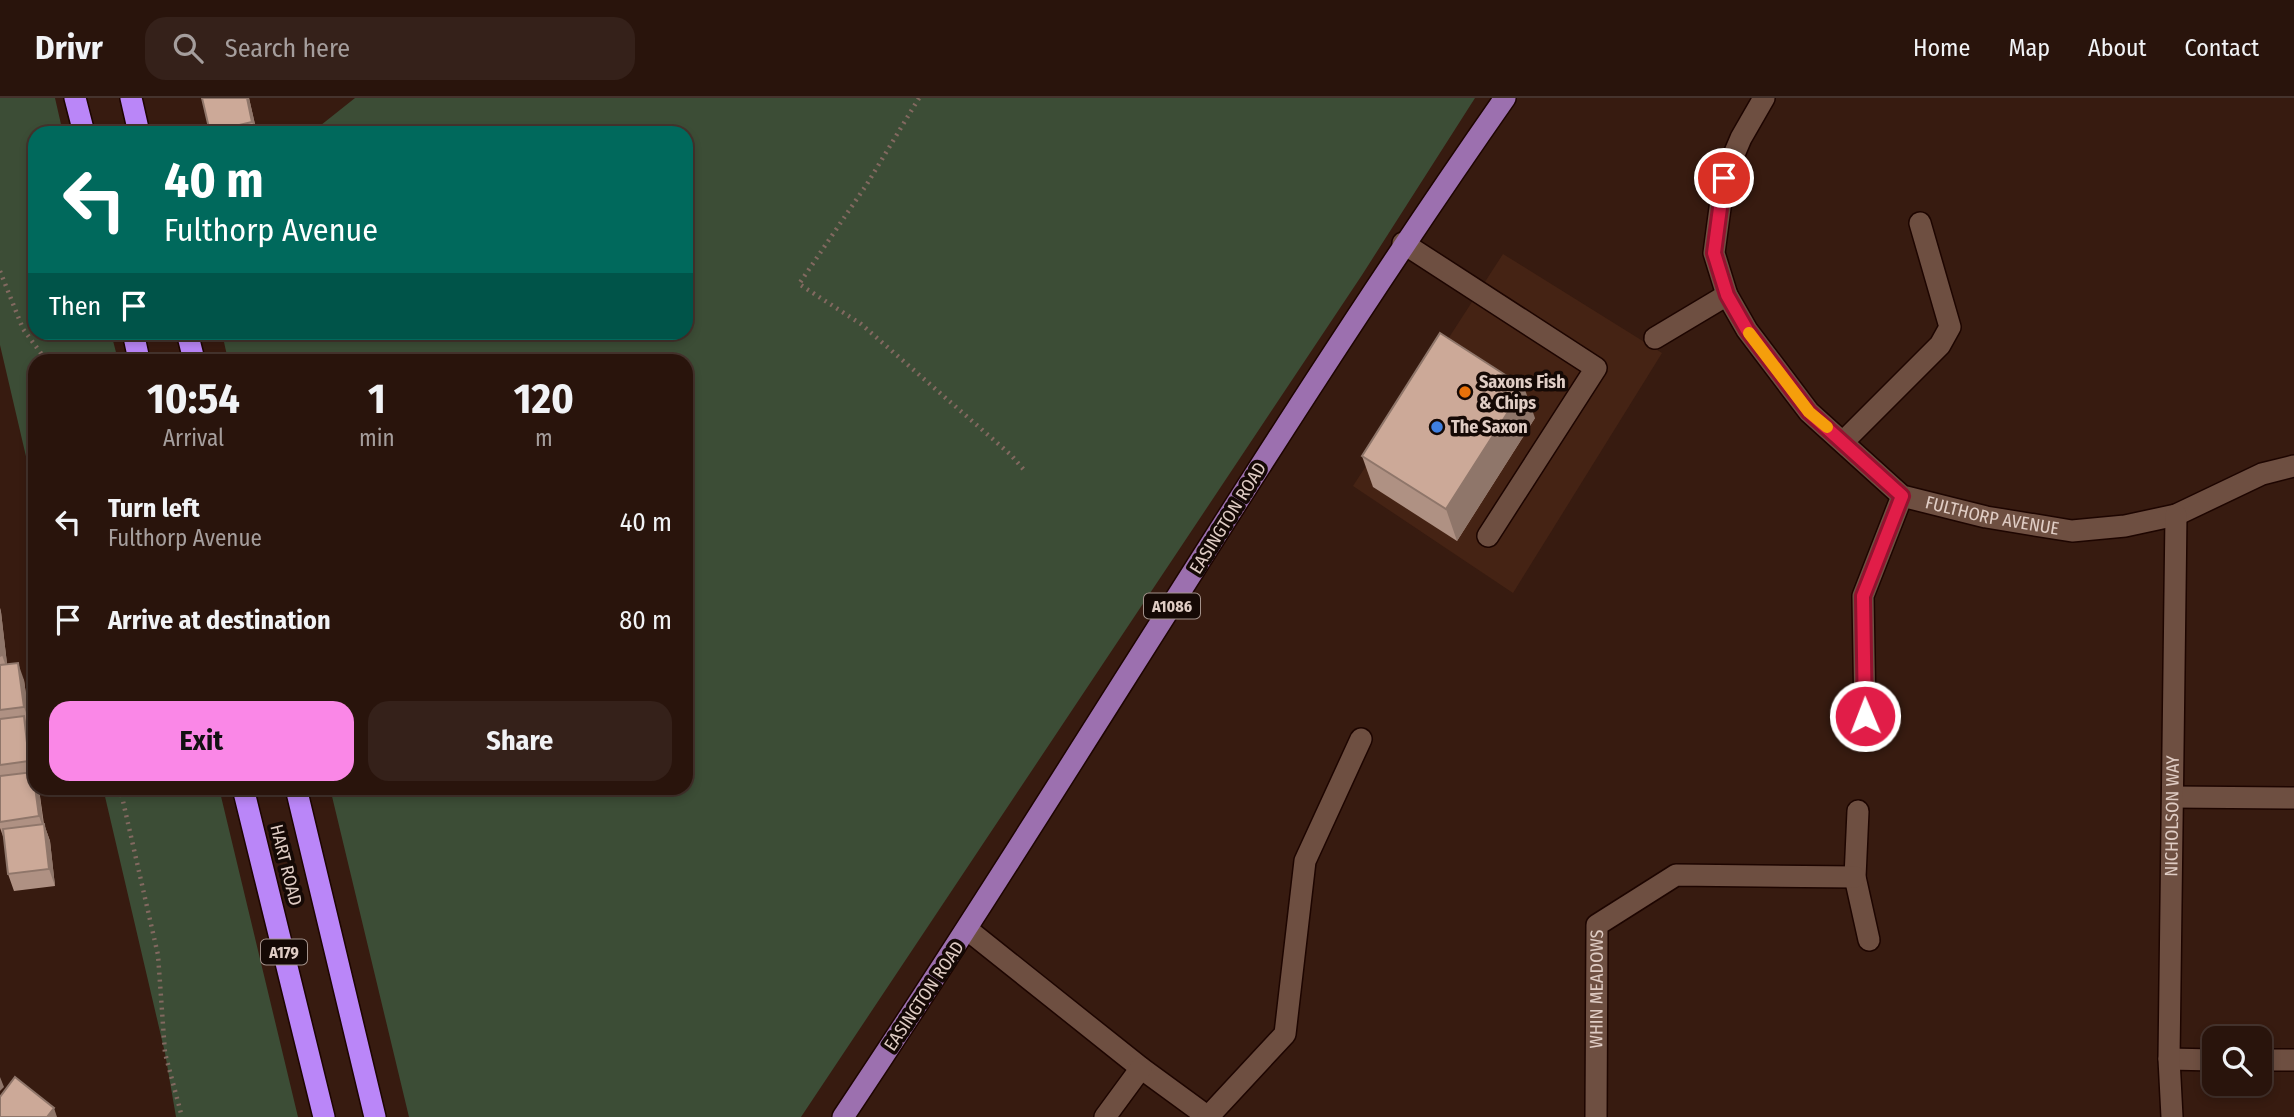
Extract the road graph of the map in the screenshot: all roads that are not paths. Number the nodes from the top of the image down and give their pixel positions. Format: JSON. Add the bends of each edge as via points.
{"nodes":[{"id":1,"x":75,"y":98,"type":"edge"},
{"id":2,"x":131,"y":98,"type":"edge"},
{"id":3,"x":1505,"y":98,"type":"edge"},
{"id":4,"x":1764,"y":98,"type":"edge"},
{"id":5,"x":82,"y":126,"type":"edge"},
{"id":6,"x":137,"y":126,"type":"edge"},
{"id":7,"x":1920,"y":223,"type":"dead end"},
{"id":8,"x":1404,"y":243,"type":"junction"},
{"id":9,"x":1727,"y":295,"type":"junction"},
{"id":10,"x":1656,"y":338,"type":"dead end"},
{"id":11,"x":1844,"y":441,"type":"junction"},
{"id":12,"x":2294,"y":466,"type":"edge"},
{"id":13,"x":1902,"y":496,"type":"junction"},
{"id":14,"x":2176,"y":514,"type":"junction"},
{"id":15,"x":1488,"y":536,"type":"dead end"},
{"id":16,"x":1865,"y":716,"type":"dead end"},
{"id":17,"x":1362,"y":739,"type":"dead end"},
{"id":18,"x":245,"y":795,"type":"edge"},
{"id":19,"x":298,"y":795,"type":"edge"},
{"id":20,"x":2173,"y":797,"type":"junction"},
{"id":21,"x":2294,"y":798,"type":"edge"},
{"id":22,"x":1858,"y":811,"type":"dead end"},
{"id":23,"x":1855,"y":877,"type":"junction"},
{"id":24,"x":968,"y":930,"type":"junction"},
{"id":25,"x":1869,"y":940,"type":"dead end"},
{"id":26,"x":2169,"y":1059,"type":"junction"},
{"id":27,"x":2202,"y":1060,"type":"edge"},
{"id":28,"x":2272,"y":1060,"type":"edge"},
{"id":29,"x":2294,"y":1060,"type":"edge"},
{"id":30,"x":1141,"y":1068,"type":"junction"},
{"id":31,"x":324,"y":1117,"type":"edge"},
{"id":32,"x":376,"y":1117,"type":"edge"},
{"id":33,"x":843,"y":1117,"type":"edge"},
{"id":34,"x":1105,"y":1117,"type":"edge"},
{"id":35,"x":1208,"y":1117,"type":"edge"},
{"id":36,"x":1596,"y":1117,"type":"edge"},
{"id":37,"x":2172,"y":1117,"type":"edge"}],
"edges":[{"from":1,"to":5,"type":"highway"},
{"from":2,"to":6,"type":"highway"},
{"from":3,"to":8,"type":"main road","name":"EASINGTON ROAD","number":"A1086"},
{"from":4,"to":9,"type":"street","name":"FULTHORP AVENUE","via":[[1724,178],[1714,253]]},
{"from":7,"to":11,"type":"street","via":[[1950,327],[1940,345]]},
{"from":8,"to":15,"type":"street","via":[[1596,368]]},
{"from":8,"to":24,"type":"main road","name":"EASINGTON ROAD","number":"A1086"},
{"from":9,"to":10,"type":"street"},
{"from":9,"to":11,"type":"street","name":"FULTHORP AVENUE","via":[[1747,330],[1809,412]]},
{"from":11,"to":13,"type":"street","name":"FULTHORP AVENUE"},
{"from":12,"to":14,"type":"street","name":"FULTHORP AVENUE","via":[[2262,474]]},
{"from":13,"to":14,"type":"street","name":"FULTHORP AVENUE","via":[[1986,517],[2072,531],[2125,526]]},
{"from":13,"to":16,"type":"street","via":[[1863,596]]},
{"from":14,"to":20,"type":"street","name":"NICHOLSON WAY"},
{"from":17,"to":35,"type":"street","via":[[1305,862],[1285,1034]]},
{"from":18,"to":31,"type":"highway","name":"HART ROAD","number":"A179"},
{"from":19,"to":32,"type":"highway","name":"HART ROAD","number":"A179"},
{"from":20,"to":21,"type":"street"},
{"from":20,"to":26,"type":"street","name":"NICHOLSON WAY"},
{"from":22,"to":23,"type":"street"},
{"from":23,"to":25,"type":"street"},
{"from":23,"to":36,"type":"street","name":"WHIN MEADOWS","via":[[1676,875],[1597,925]]},
{"from":24,"to":30,"type":"street"},
{"from":24,"to":33,"type":"main road","name":"EASINGTON ROAD","number":"A1086"},
{"from":26,"to":27,"type":"street"},
{"from":26,"to":37,"type":"street","name":"NICHOLSON WAY"},
{"from":28,"to":29,"type":"street"},
{"from":30,"to":34,"type":"street"},
{"from":30,"to":35,"type":"street"}]}
